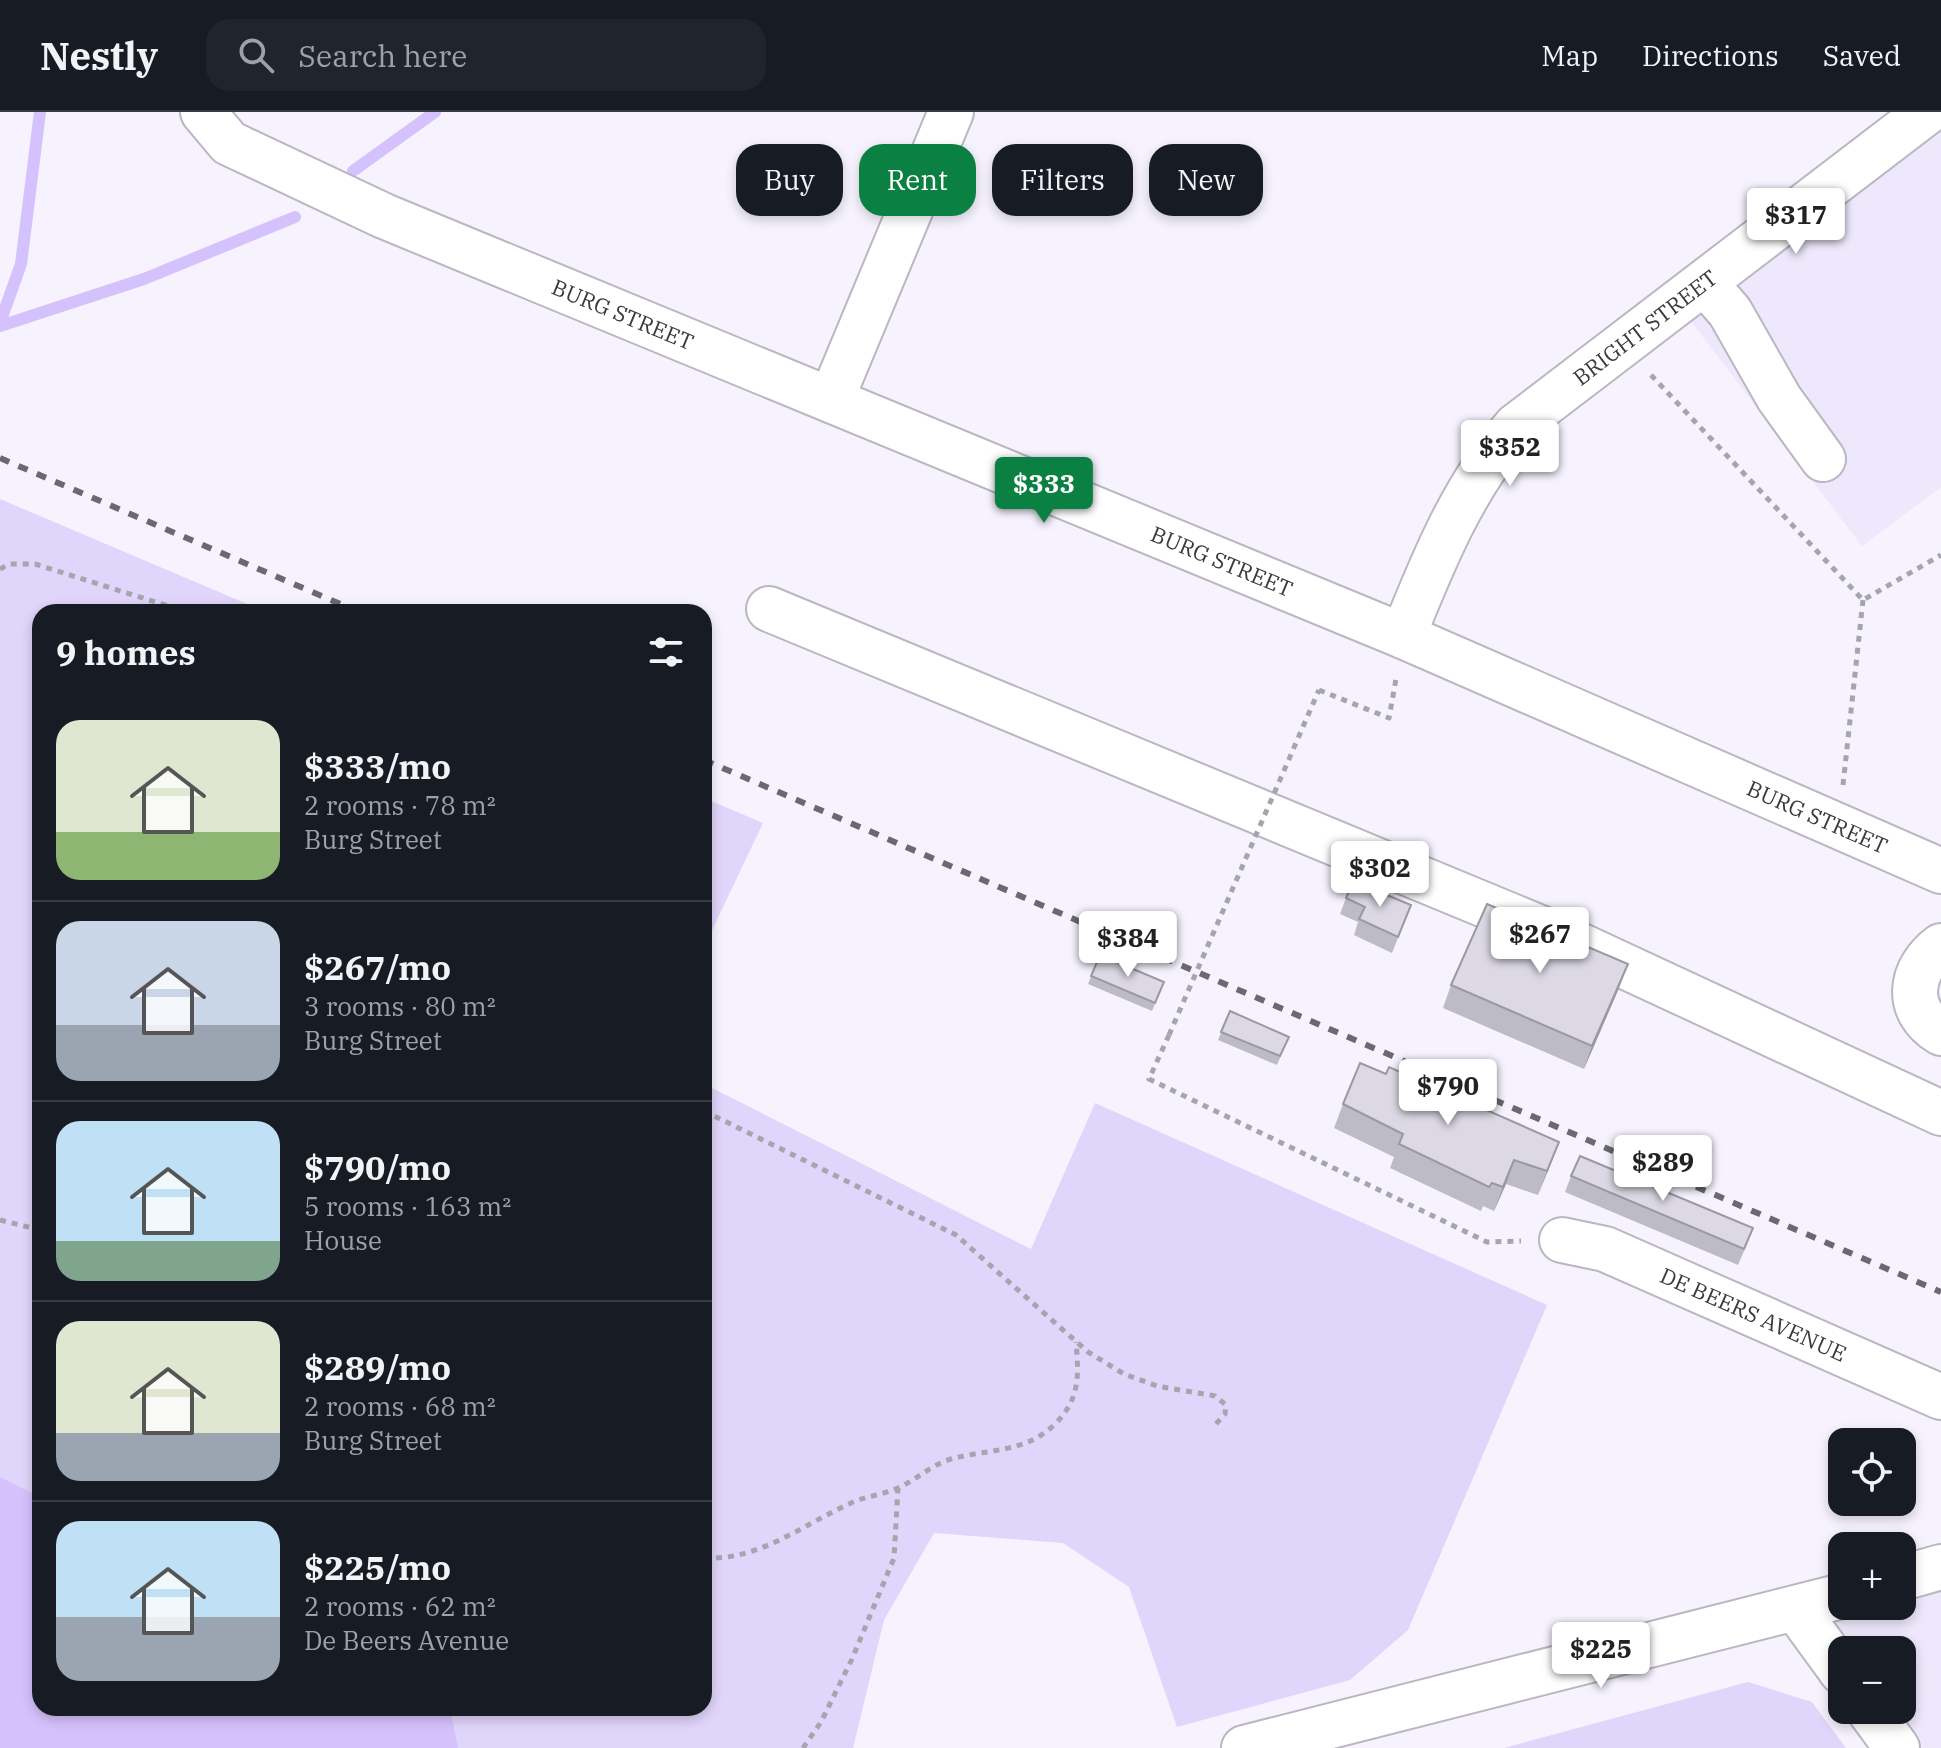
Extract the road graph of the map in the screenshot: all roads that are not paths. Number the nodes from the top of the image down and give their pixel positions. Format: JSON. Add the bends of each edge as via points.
{"nodes":[{"id":1,"x":203,"y":112,"type":"edge"},
{"id":2,"x":951,"y":112,"type":"edge"},
{"id":3,"x":1927,"y":112,"type":"edge"},
{"id":4,"x":1705,"y":283,"type":"junction"},
{"id":5,"x":831,"y":400,"type":"junction"},
{"id":6,"x":1823,"y":459,"type":"dead end"},
{"id":7,"x":769,"y":609,"type":"dead end"},
{"id":8,"x":1403,"y":636,"type":"junction"},
{"id":9,"x":1941,"y":871,"type":"edge"},
{"id":10,"x":1941,"y":946,"type":"edge"},
{"id":11,"x":1941,"y":1033,"type":"edge"},
{"id":12,"x":1941,"y":1113,"type":"edge"},
{"id":13,"x":1562,"y":1240,"type":"road end"},
{"id":14,"x":1941,"y":1397,"type":"edge"},
{"id":15,"x":1941,"y":1567,"type":"edge"},
{"id":16,"x":1916,"y":1574,"type":"edge"},
{"id":17,"x":1828,"y":1600,"type":"edge"},
{"id":18,"x":1796,"y":1609,"type":"junction"},
{"id":19,"x":1828,"y":1653,"type":"edge"},
{"id":20,"x":1879,"y":1724,"type":"edge"},
{"id":21,"x":1244,"y":1748,"type":"edge"},
{"id":22,"x":1897,"y":1748,"type":"edge"}],
"edges":[{"from":1,"to":5,"type":"street","name":"BURG STREET","via":[[229,143],[330,192]]},
{"from":2,"to":5,"type":"street"},
{"from":3,"to":4,"type":"street","name":"BRIGHT STREET"},
{"from":4,"to":6,"type":"street","via":[[1730,312],[1779,398]]},
{"from":4,"to":8,"type":"street","name":"BRIGHT STREET","via":[[1547,398],[1496,449],[1457,514]]},
{"from":5,"to":8,"type":"street","name":"BURG STREET"},
{"from":7,"to":12,"type":"street","via":[[1562,937]]},
{"from":8,"to":9,"type":"street","name":"BURG STREET"},
{"from":10,"to":11,"type":"street","via":[[1923,959],[1915,987],[1923,1016]]},
{"from":13,"to":14,"type":"street","name":"DE BEERS AVENUE","via":[[1605,1249]]},
{"from":15,"to":16,"type":"street"},
{"from":17,"to":18,"type":"street"},
{"from":18,"to":19,"type":"street"},
{"from":18,"to":21,"type":"street"},
{"from":20,"to":22,"type":"street"}]}
